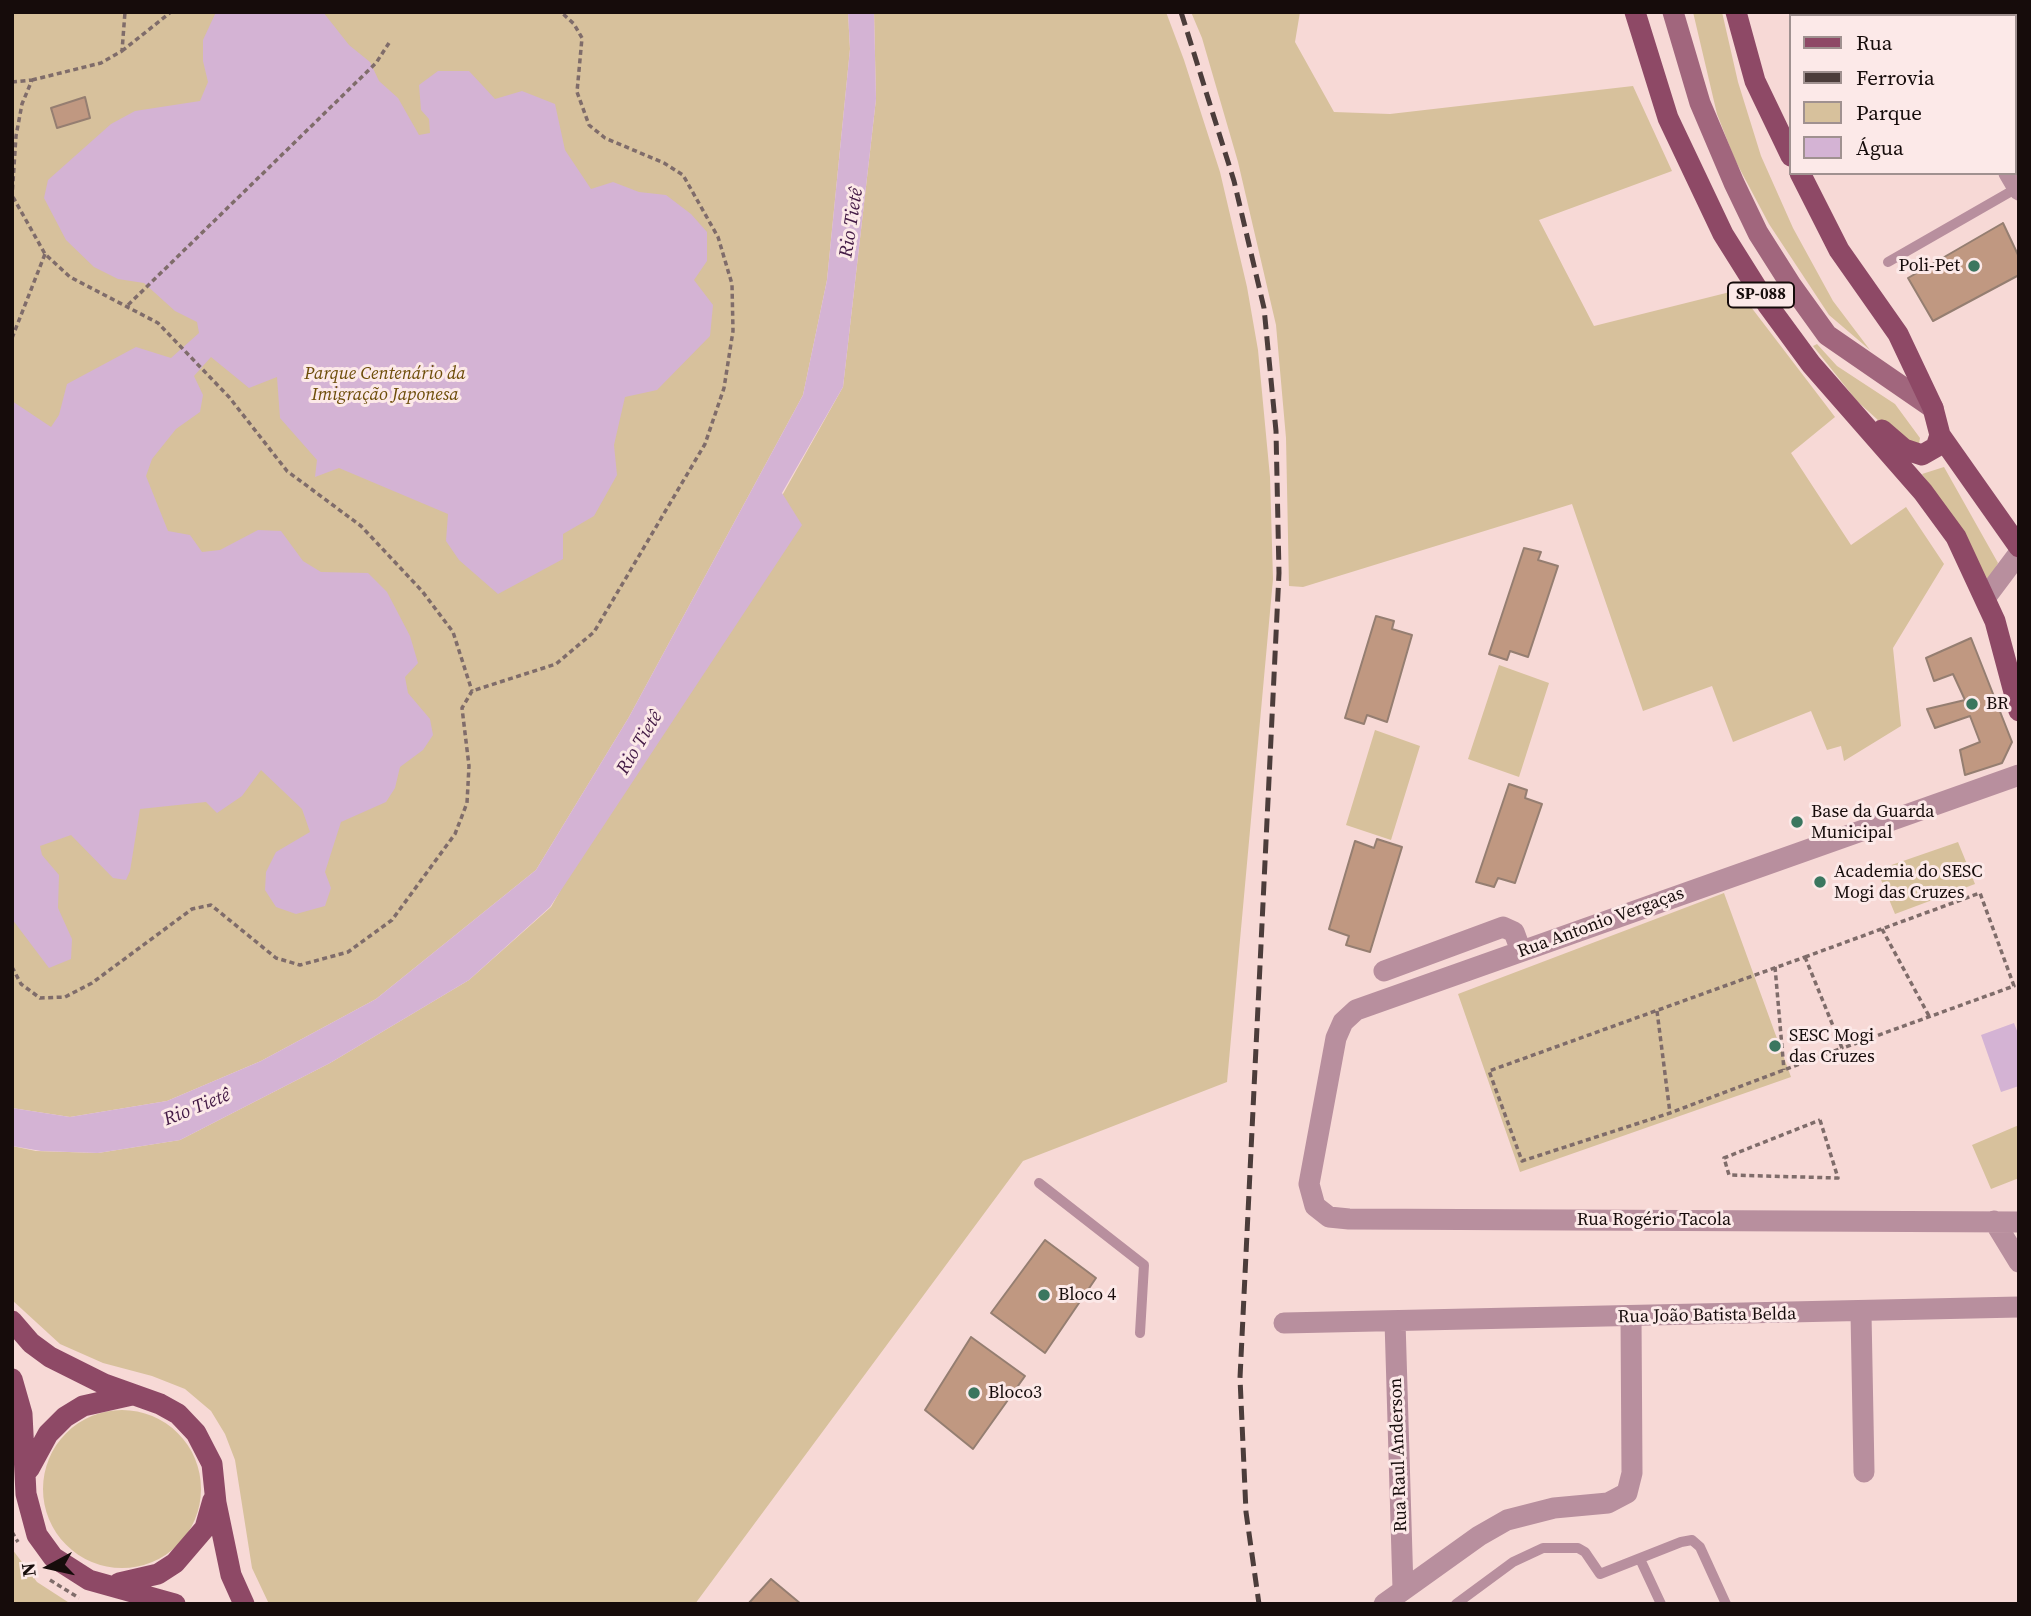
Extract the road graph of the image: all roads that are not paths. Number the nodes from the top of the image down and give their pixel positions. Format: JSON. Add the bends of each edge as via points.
{"nodes":[{"id":1,"x":1635,"y":12,"type":"edge"},
{"id":2,"x":1673,"y":12,"type":"edge"},
{"id":3,"x":1736,"y":12,"type":"edge"},
{"id":4,"x":1790,"y":154,"type":"edge"},
{"id":5,"x":1801,"y":175,"type":"edge"},
{"id":6,"x":2015,"y":184,"type":"edge"},
{"id":7,"x":1888,"y":262,"type":"dead end"},
{"id":8,"x":1837,"y":398,"type":"junction"},
{"id":9,"x":1933,"y":408,"type":"junction"},
{"id":10,"x":1940,"y":435,"type":"junction"},
{"id":11,"x":2019,"y":547,"type":"edge"},
{"id":12,"x":2019,"y":553,"type":"edge"},
{"id":13,"x":1986,"y":597,"type":"junction"},
{"id":14,"x":2019,"y":711,"type":"edge"},
{"id":15,"x":2019,"y":775,"type":"edge"},
{"id":16,"x":1521,"y":951,"type":"junction"},
{"id":17,"x":1384,"y":971,"type":"dead end"},
{"id":18,"x":1039,"y":1183,"type":"dead end"},
{"id":19,"x":1309,"y":1184,"type":"joint"},
{"id":20,"x":1994,"y":1221,"type":"junction"},
{"id":21,"x":2019,"y":1222,"type":"edge"},
{"id":22,"x":2019,"y":1262,"type":"edge"},
{"id":23,"x":2019,"y":1307,"type":"edge"},
{"id":24,"x":1861,"y":1313,"type":"junction"},
{"id":25,"x":1631,"y":1317,"type":"junction"},
{"id":26,"x":12,"y":1321,"type":"edge"},
{"id":27,"x":1395,"y":1321,"type":"junction"},
{"id":28,"x":1284,"y":1323,"type":"dead end"},
{"id":29,"x":1140,"y":1332,"type":"dead end"},
{"id":30,"x":12,"y":1379,"type":"edge"},
{"id":31,"x":134,"y":1395,"type":"junction"},
{"id":32,"x":1864,"y":1472,"type":"dead end"},
{"id":33,"x":27,"y":1475,"type":"junction"},
{"id":34,"x":215,"y":1488,"type":"junction"},
{"id":35,"x":1640,"y":1559,"type":"junction"},
{"id":36,"x":111,"y":1584,"type":"junction"},
{"id":37,"x":1402,"y":1589,"type":"junction"},
{"id":38,"x":175,"y":1604,"type":"edge"},
{"id":39,"x":244,"y":1604,"type":"edge"},
{"id":40,"x":1384,"y":1604,"type":"edge"},
{"id":41,"x":1456,"y":1604,"type":"edge"},
{"id":42,"x":1661,"y":1604,"type":"edge"},
{"id":43,"x":1726,"y":1604,"type":"edge"}],
"edges":[{"from":1,"to":8,"type":"main road","number":"SP-088","via":[[1668,118],[1723,234],[1767,304]]},
{"from":2,"to":9,"type":"main road","via":[[1700,103],[1734,183],[1791,285],[1827,335]]},
{"from":3,"to":4,"type":"main road","via":[[1755,81]]},
{"from":5,"to":9,"type":"main road","via":[[1839,250],[1898,334]]},
{"from":6,"to":7,"type":"lane"},
{"from":8,"to":10,"type":"main road","via":[[1913,454],[1930,452]]},
{"from":8,"to":13,"type":"main road","number":"SP-088","via":[[1923,492],[1955,537]]},
{"from":9,"to":10,"type":"main road"},
{"from":10,"to":11,"type":"main road"},
{"from":12,"to":13,"type":"street"},
{"from":13,"to":14,"type":"main road","number":"SP-088"},
{"from":15,"to":16,"type":"street","name":"Rua Antonio Vergaças"},
{"from":16,"to":17,"type":"street","via":[[1514,932],[1503,927]]},
{"from":16,"to":19,"type":"street","name":"Rua Antonio Vergaças","via":[[1356,1010],[1343,1022],[1336,1038]]},
{"from":18,"to":29,"type":"lane","via":[[1144,1265]]},
{"from":19,"to":20,"type":"street","name":"Rua Rogério Tacola","via":[[1315,1206],[1329,1217],[1349,1219]]},
{"from":20,"to":21,"type":"street","name":"Rua Rogério Tacola"},
{"from":20,"to":22,"type":"street"},
{"from":23,"to":24,"type":"street","name":"Rua João Batista Belda"},
{"from":24,"to":25,"type":"street","name":"Rua João Batista Belda"},
{"from":24,"to":32,"type":"street"},
{"from":25,"to":27,"type":"street","name":"Rua João Batista Belda"},
{"from":25,"to":37,"type":"street","via":[[1632,1473],[1628,1493],[1608,1503],[1554,1508],[1507,1520]]},
{"from":26,"to":31,"type":"main road","via":[[50,1357]]},
{"from":27,"to":28,"type":"street","name":"Rua João Batista Belda"},
{"from":27,"to":37,"type":"street","name":"Rua Raul Anderson"},
{"from":30,"to":33,"type":"main road","via":[[22,1415]]},
{"from":31,"to":33,"type":"main road","via":[[83,1406],[65,1418],[36,1451]]},
{"from":31,"to":34,"type":"main road","via":[[169,1409],[196,1433],[212,1464]]},
{"from":33,"to":36,"type":"main road","via":[[33,1525],[53,1557],[89,1580]]},
{"from":34,"to":36,"type":"main road","via":[[205,1528],[175,1563],[158,1574]]},
{"from":34,"to":39,"type":"main road","via":[[230,1575]]},
{"from":35,"to":41,"type":"lane","via":[[1600,1574],[1578,1548],[1543,1548],[1513,1562]]},
{"from":35,"to":42,"type":"lane"},
{"from":35,"to":43,"type":"lane","via":[[1681,1542],[1697,1543]]},
{"from":36,"to":38,"type":"main road"},
{"from":37,"to":40,"type":"street"}]}
